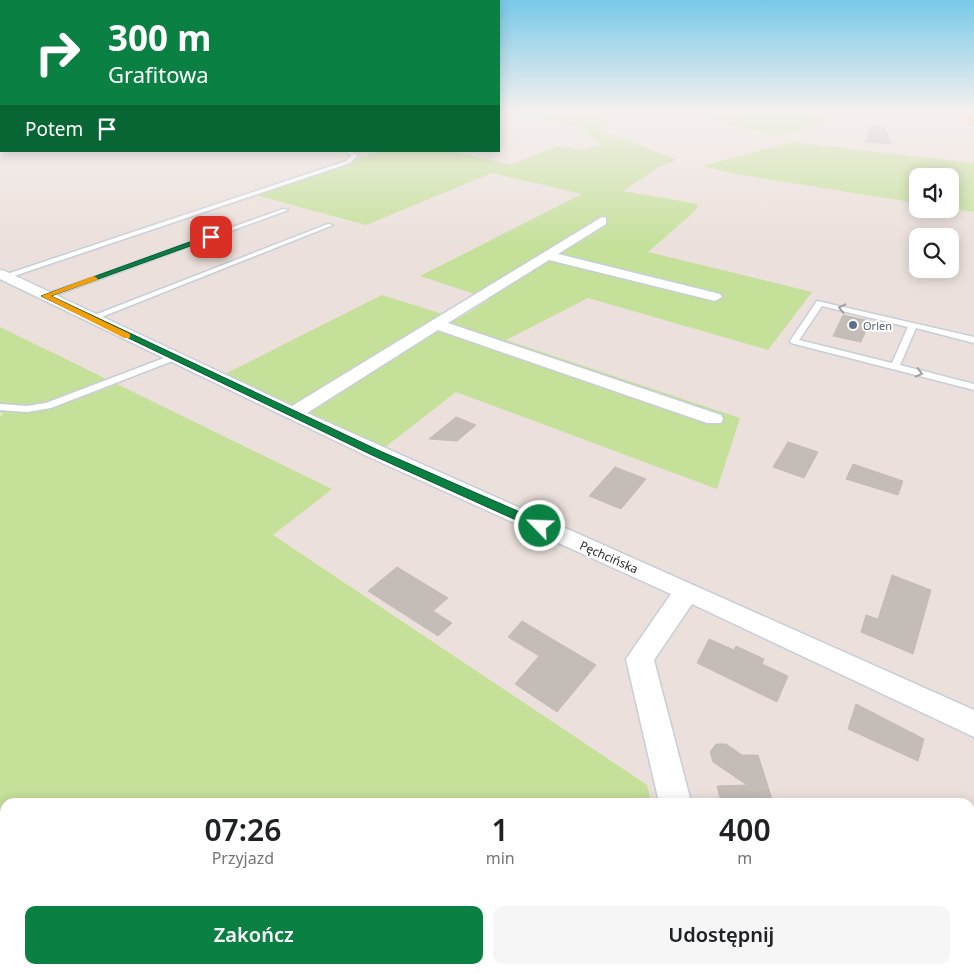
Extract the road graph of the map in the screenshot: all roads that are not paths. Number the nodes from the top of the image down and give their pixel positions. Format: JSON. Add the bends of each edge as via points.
{"nodes":[{"id":1,"x":354,"y":156,"type":"edge"},
{"id":2,"x":285,"y":210,"type":"dead end"},
{"id":3,"x":602,"y":221,"type":"dead end"},
{"id":4,"x":330,"y":225,"type":"dead end"},
{"id":5,"x":547,"y":255,"type":"junction"},
{"id":6,"x":2,"y":275,"type":"edge"},
{"id":7,"x":44,"y":296,"type":"junction"},
{"id":8,"x":715,"y":297,"type":"dead end"},
{"id":9,"x":91,"y":318,"type":"junction"},
{"id":10,"x":435,"y":324,"type":"junction"},
{"id":11,"x":913,"y":325,"type":"junction"},
{"id":12,"x":974,"y":340,"type":"edge"},
{"id":13,"x":172,"y":358,"type":"junction"},
{"id":14,"x":896,"y":367,"type":"junction"},
{"id":15,"x":974,"y":387,"type":"edge"},
{"id":16,"x":0,"y":407,"type":"edge"},
{"id":17,"x":292,"y":414,"type":"junction"},
{"id":18,"x":714,"y":419,"type":"dead end"},
{"id":19,"x":687,"y":591,"type":"junction"},
{"id":20,"x":974,"y":724,"type":"edge"},
{"id":21,"x":674,"y":798,"type":"edge"}],
"edges":[{"from":1,"to":6,"type":"lane","via":[[353,160]]},
{"from":2,"to":7,"type":"lane"},
{"from":3,"to":5,"type":"street"},
{"from":4,"to":9,"type":"lane"},
{"from":5,"to":8,"type":"street"},
{"from":5,"to":10,"type":"street"},
{"from":6,"to":7,"type":"street","name":"Pęchcińska"},
{"from":7,"to":9,"type":"street","name":"Pęchcińska"},
{"from":9,"to":13,"type":"street","name":"Pęchcińska"},
{"from":10,"to":17,"type":"street"},
{"from":10,"to":18,"type":"street"},
{"from":11,"to":12,"type":"lane"},
{"from":11,"to":14,"type":"lane"},
{"from":11,"to":14,"type":"lane","one_way":true,"via":[[820,303],[794,341]]},
{"from":13,"to":16,"type":"lane","via":[[48,406],[27,409]]},
{"from":13,"to":17,"type":"street","name":"Pęchcińska"},
{"from":14,"to":15,"type":"lane","one_way":true},
{"from":17,"to":19,"type":"street","name":"Pęchcińska"},
{"from":19,"to":20,"type":"street","name":"Pęchcińska"},
{"from":19,"to":21,"type":"street","via":[[640,659]]}]}
